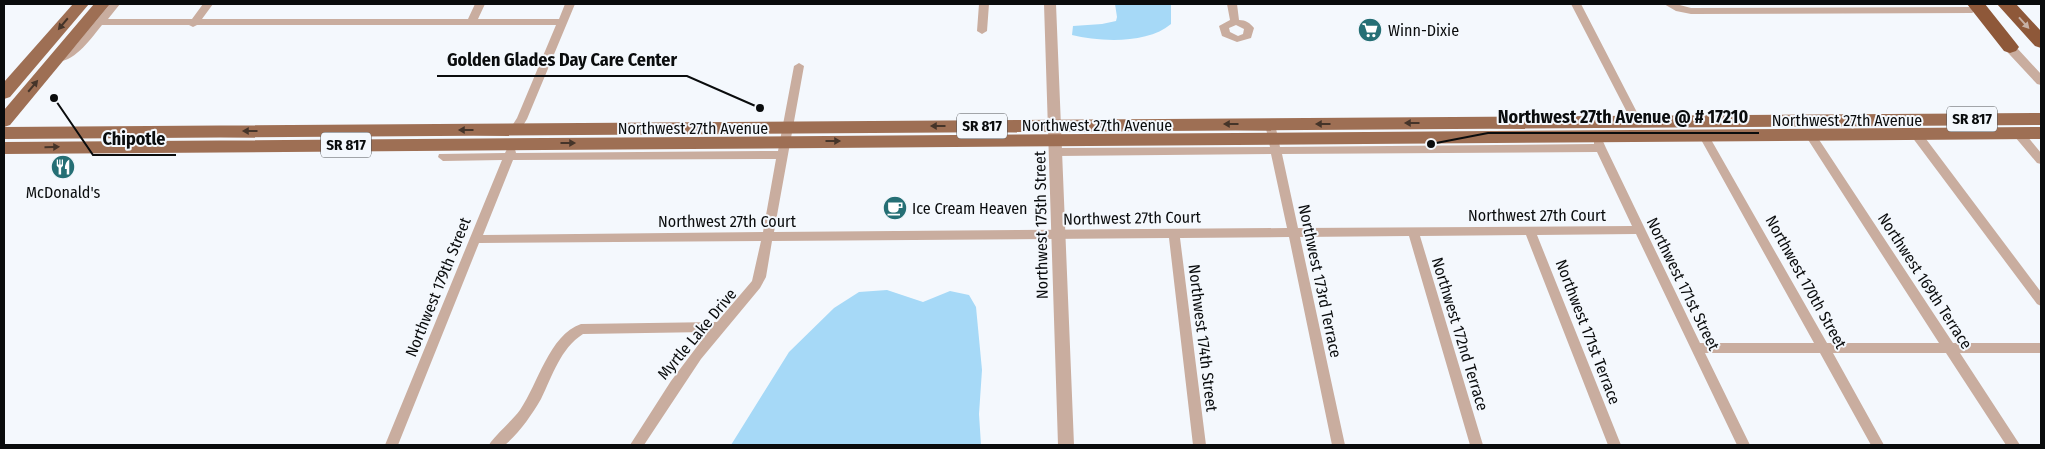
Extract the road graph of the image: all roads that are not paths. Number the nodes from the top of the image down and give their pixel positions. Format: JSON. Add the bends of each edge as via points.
{"nodes":[{"id":1,"x":80,"y":4,"type":"edge"},
{"id":2,"x":115,"y":4,"type":"edge"},
{"id":3,"x":208,"y":4,"type":"edge"},
{"id":4,"x":480,"y":4,"type":"edge"},
{"id":5,"x":570,"y":4,"type":"edge"},
{"id":6,"x":984,"y":4,"type":"edge"},
{"id":7,"x":1050,"y":4,"type":"edge"},
{"id":8,"x":1232,"y":4,"type":"edge"},
{"id":9,"x":1576,"y":4,"type":"edge"},
{"id":10,"x":1669,"y":4,"type":"edge"},
{"id":11,"x":2006,"y":4,"type":"edge"},
{"id":12,"x":2025,"y":4,"type":"edge"},
{"id":13,"x":1972,"y":6,"type":"edge"},
{"id":14,"x":1776,"y":7,"type":"edge"},
{"id":15,"x":1882,"y":7,"type":"edge"},
{"id":16,"x":99,"y":13,"type":"edge"},
{"id":17,"x":472,"y":21,"type":"junction"},
{"id":18,"x":2041,"y":21,"type":"edge"},
{"id":19,"x":562,"y":22,"type":"junction"},
{"id":20,"x":1235,"y":22,"type":"dead end"},
{"id":21,"x":193,"y":24,"type":"junction"},
{"id":22,"x":982,"y":31,"type":"dead end"},
{"id":23,"x":2041,"y":42,"type":"edge"},
{"id":24,"x":2010,"y":47,"type":"joint"},
{"id":25,"x":56,"y":59,"type":"joint"},
{"id":26,"x":798,"y":66,"type":"dead end"},
{"id":27,"x":2041,"y":81,"type":"edge"},
{"id":28,"x":4,"y":93,"type":"edge"},
{"id":29,"x":2041,"y":119,"type":"edge"},
{"id":30,"x":4,"y":121,"type":"edge"},
{"id":31,"x":1794,"y":121,"type":"junction"},
{"id":32,"x":1836,"y":121,"type":"junction"},
{"id":33,"x":1636,"y":122,"type":"junction"},
{"id":34,"x":1455,"y":130,"type":"junction"},
{"id":35,"x":4,"y":133,"type":"edge"},
{"id":36,"x":1916,"y":134,"type":"junction"},
{"id":37,"x":2019,"y":134,"type":"junction"},
{"id":38,"x":2041,"y":134,"type":"edge"},
{"id":39,"x":1771,"y":135,"type":"junction"},
{"id":40,"x":1810,"y":135,"type":"junction"},
{"id":41,"x":1704,"y":136,"type":"junction"},
{"id":42,"x":291,"y":138,"type":"junction"},
{"id":43,"x":1273,"y":138,"type":"junction"},
{"id":44,"x":1057,"y":139,"type":"junction"},
{"id":45,"x":1601,"y":140,"type":"junction"},
{"id":46,"x":785,"y":141,"type":"junction"},
{"id":47,"x":514,"y":143,"type":"junction"},
{"id":48,"x":4,"y":148,"type":"edge"},
{"id":49,"x":443,"y":157,"type":"dead end"},
{"id":50,"x":2041,"y":160,"type":"edge"},
{"id":51,"x":1639,"y":230,"type":"junction"},
{"id":52,"x":1530,"y":231,"type":"junction"},
{"id":53,"x":1413,"y":232,"type":"junction"},
{"id":54,"x":1292,"y":233,"type":"junction"},
{"id":55,"x":1174,"y":234,"type":"junction"},
{"id":56,"x":1058,"y":235,"type":"junction"},
{"id":57,"x":767,"y":237,"type":"junction"},
{"id":58,"x":475,"y":239,"type":"junction"},
{"id":59,"x":2041,"y":301,"type":"edge"},
{"id":60,"x":719,"y":327,"type":"junction"},
{"id":61,"x":1697,"y":348,"type":"junction"},
{"id":62,"x":1824,"y":348,"type":"junction"},
{"id":63,"x":1949,"y":348,"type":"junction"},
{"id":64,"x":2041,"y":348,"type":"edge"},
{"id":65,"x":391,"y":445,"type":"edge"},
{"id":66,"x":496,"y":445,"type":"edge"},
{"id":67,"x":637,"y":445,"type":"edge"},
{"id":68,"x":1066,"y":445,"type":"edge"},
{"id":69,"x":1200,"y":445,"type":"edge"},
{"id":70,"x":1339,"y":445,"type":"edge"},
{"id":71,"x":1477,"y":445,"type":"edge"},
{"id":72,"x":1614,"y":445,"type":"edge"},
{"id":73,"x":1743,"y":445,"type":"edge"},
{"id":74,"x":1878,"y":445,"type":"edge"},
{"id":75,"x":2013,"y":445,"type":"edge"}],
"edges":[{"from":1,"to":28,"type":"main road","one_way":true},
{"from":2,"to":16,"type":"street"},
{"from":3,"to":21,"type":"street"},
{"from":4,"to":17,"type":"street"},
{"from":5,"to":19,"type":"street","name":"Northwest 179th Street"},
{"from":6,"to":22,"type":"street"},
{"from":7,"to":44,"type":"street","name":"Northwest 175th Street"},
{"from":8,"to":20,"type":"street"},
{"from":9,"to":33,"type":"street"},
{"from":10,"to":14,"type":"street","via":[[1691,11]]},
{"from":11,"to":23,"type":"highway","one_way":true},
{"from":12,"to":18,"type":"highway"},
{"from":13,"to":15,"type":"street"},
{"from":13,"to":24,"type":"highway"},
{"from":14,"to":15,"type":"street"},
{"from":16,"to":21,"type":"street"},
{"from":16,"to":25,"type":"main road"},
{"from":17,"to":19,"type":"street"},
{"from":17,"to":21,"type":"street"},
{"from":19,"to":47,"type":"street","name":"Northwest 179th Street"},
{"from":24,"to":27,"type":"street"},
{"from":30,"to":25,"type":"main road","one_way":true},
{"from":26,"to":46,"type":"street","name":"Myrtle Lake Drive"},
{"from":29,"to":32,"type":"main road","name":"Northwest 27th Avenue","number":"SR 817"},
{"from":31,"to":32,"type":"main road","name":"Northwest 27th Avenue","number":"SR 817"},
{"from":31,"to":33,"type":"main road","name":"Northwest 27th Avenue","number":"SR 817"},
{"from":31,"to":39,"type":"main road","via":[[1794,127]]},
{"from":32,"to":40,"type":"main road","via":[[1814,128]]},
{"from":33,"to":34,"type":"main road","name":"Northwest 27th Avenue","number":"SR 817"},
{"from":33,"to":45,"type":"main road","via":[[1630,128]]},
{"from":34,"to":43,"type":"main road","name":"Northwest 27th Avenue","number":"SR 817"},
{"from":34,"to":45,"type":"main road","name":"Northwest 27th Avenue","number":"SR 817"},
{"from":42,"to":35,"type":"main road","name":"Northwest 27th Avenue","number":"SR 817","one_way":true},
{"from":36,"to":37,"type":"main road","name":"Northwest 27th Avenue","number":"SR 817"},
{"from":36,"to":40,"type":"main road","name":"Northwest 27th Avenue","number":"SR 817"},
{"from":36,"to":59,"type":"street"},
{"from":37,"to":38,"type":"main road","name":"Northwest 27th Avenue","number":"SR 817"},
{"from":37,"to":50,"type":"street"},
{"from":39,"to":40,"type":"main road","name":"Northwest 27th Avenue","number":"SR 817"},
{"from":39,"to":41,"type":"main road","name":"Northwest 27th Avenue","number":"SR 817"},
{"from":40,"to":63,"type":"street","name":"Northwest 169th Terrace"},
{"from":41,"to":45,"type":"main road","name":"Northwest 27th Avenue","number":"SR 817"},
{"from":41,"to":62,"type":"street","name":"Northwest 170th Street"},
{"from":47,"to":42,"type":"main road","name":"Northwest 27th Avenue","number":"SR 817","one_way":true},
{"from":42,"to":47,"type":"main road","name":"Northwest 27th Avenue","number":"SR 817"},
{"from":48,"to":42,"type":"main road","name":"Northwest 27th Avenue","number":"SR 817","one_way":true},
{"from":43,"to":44,"type":"main road","name":"Northwest 27th Avenue","number":"SR 817"},
{"from":43,"to":45,"type":"street"},
{"from":43,"to":54,"type":"street","name":"Northwest 173rd Terrace"},
{"from":44,"to":46,"type":"main road","name":"Northwest 27th Avenue","number":"SR 817"},
{"from":44,"to":56,"type":"street","name":"Northwest 175th Street"},
{"from":45,"to":51,"type":"street","name":"Northwest 171st Street"},
{"from":46,"to":47,"type":"main road","name":"Northwest 27th Avenue","number":"SR 817"},
{"from":46,"to":47,"type":"main road","name":"Northwest 27th Avenue","number":"SR 817","via":[[553,129],[526,136]]},
{"from":46,"to":57,"type":"street","name":"Myrtle Lake Drive"},
{"from":47,"to":49,"type":"street"},
{"from":47,"to":58,"type":"street","name":"Northwest 179th Street"},
{"from":51,"to":52,"type":"street","name":"Northwest 27th Court"},
{"from":51,"to":61,"type":"street","name":"Northwest 171st Street"},
{"from":52,"to":53,"type":"street","name":"Northwest 27th Court"},
{"from":52,"to":72,"type":"street","name":"Northwest 171st Terrace"},
{"from":53,"to":54,"type":"street","name":"Northwest 27th Court"},
{"from":53,"to":71,"type":"street","name":"Northwest 172nd Terrace"},
{"from":54,"to":55,"type":"street","name":"Northwest 27th Court"},
{"from":54,"to":70,"type":"street","name":"Northwest 173rd Terrace"},
{"from":55,"to":56,"type":"street","name":"Northwest 27th Court"},
{"from":55,"to":69,"type":"street","name":"Northwest 174th Street"},
{"from":56,"to":57,"type":"street","name":"Northwest 27th Court"},
{"from":56,"to":68,"type":"street","name":"Northwest 175th Street"},
{"from":57,"to":58,"type":"street","name":"Northwest 27th Court"},
{"from":57,"to":60,"type":"street","name":"Myrtle Lake Drive","via":[[755,289]]},
{"from":58,"to":65,"type":"street","name":"Northwest 179th Street"},
{"from":60,"to":66,"type":"street","via":[[581,329],[572,333],[563,343],[532,403]]},
{"from":60,"to":67,"type":"street","name":"Myrtle Lake Drive","via":[[671,389]]},
{"from":61,"to":62,"type":"street"},
{"from":61,"to":73,"type":"street","name":"Northwest 171st Street"},
{"from":62,"to":63,"type":"street"},
{"from":62,"to":74,"type":"street","name":"Northwest 170th Street"},
{"from":63,"to":64,"type":"street"},
{"from":63,"to":75,"type":"street","name":"Northwest 169th Terrace"}]}
